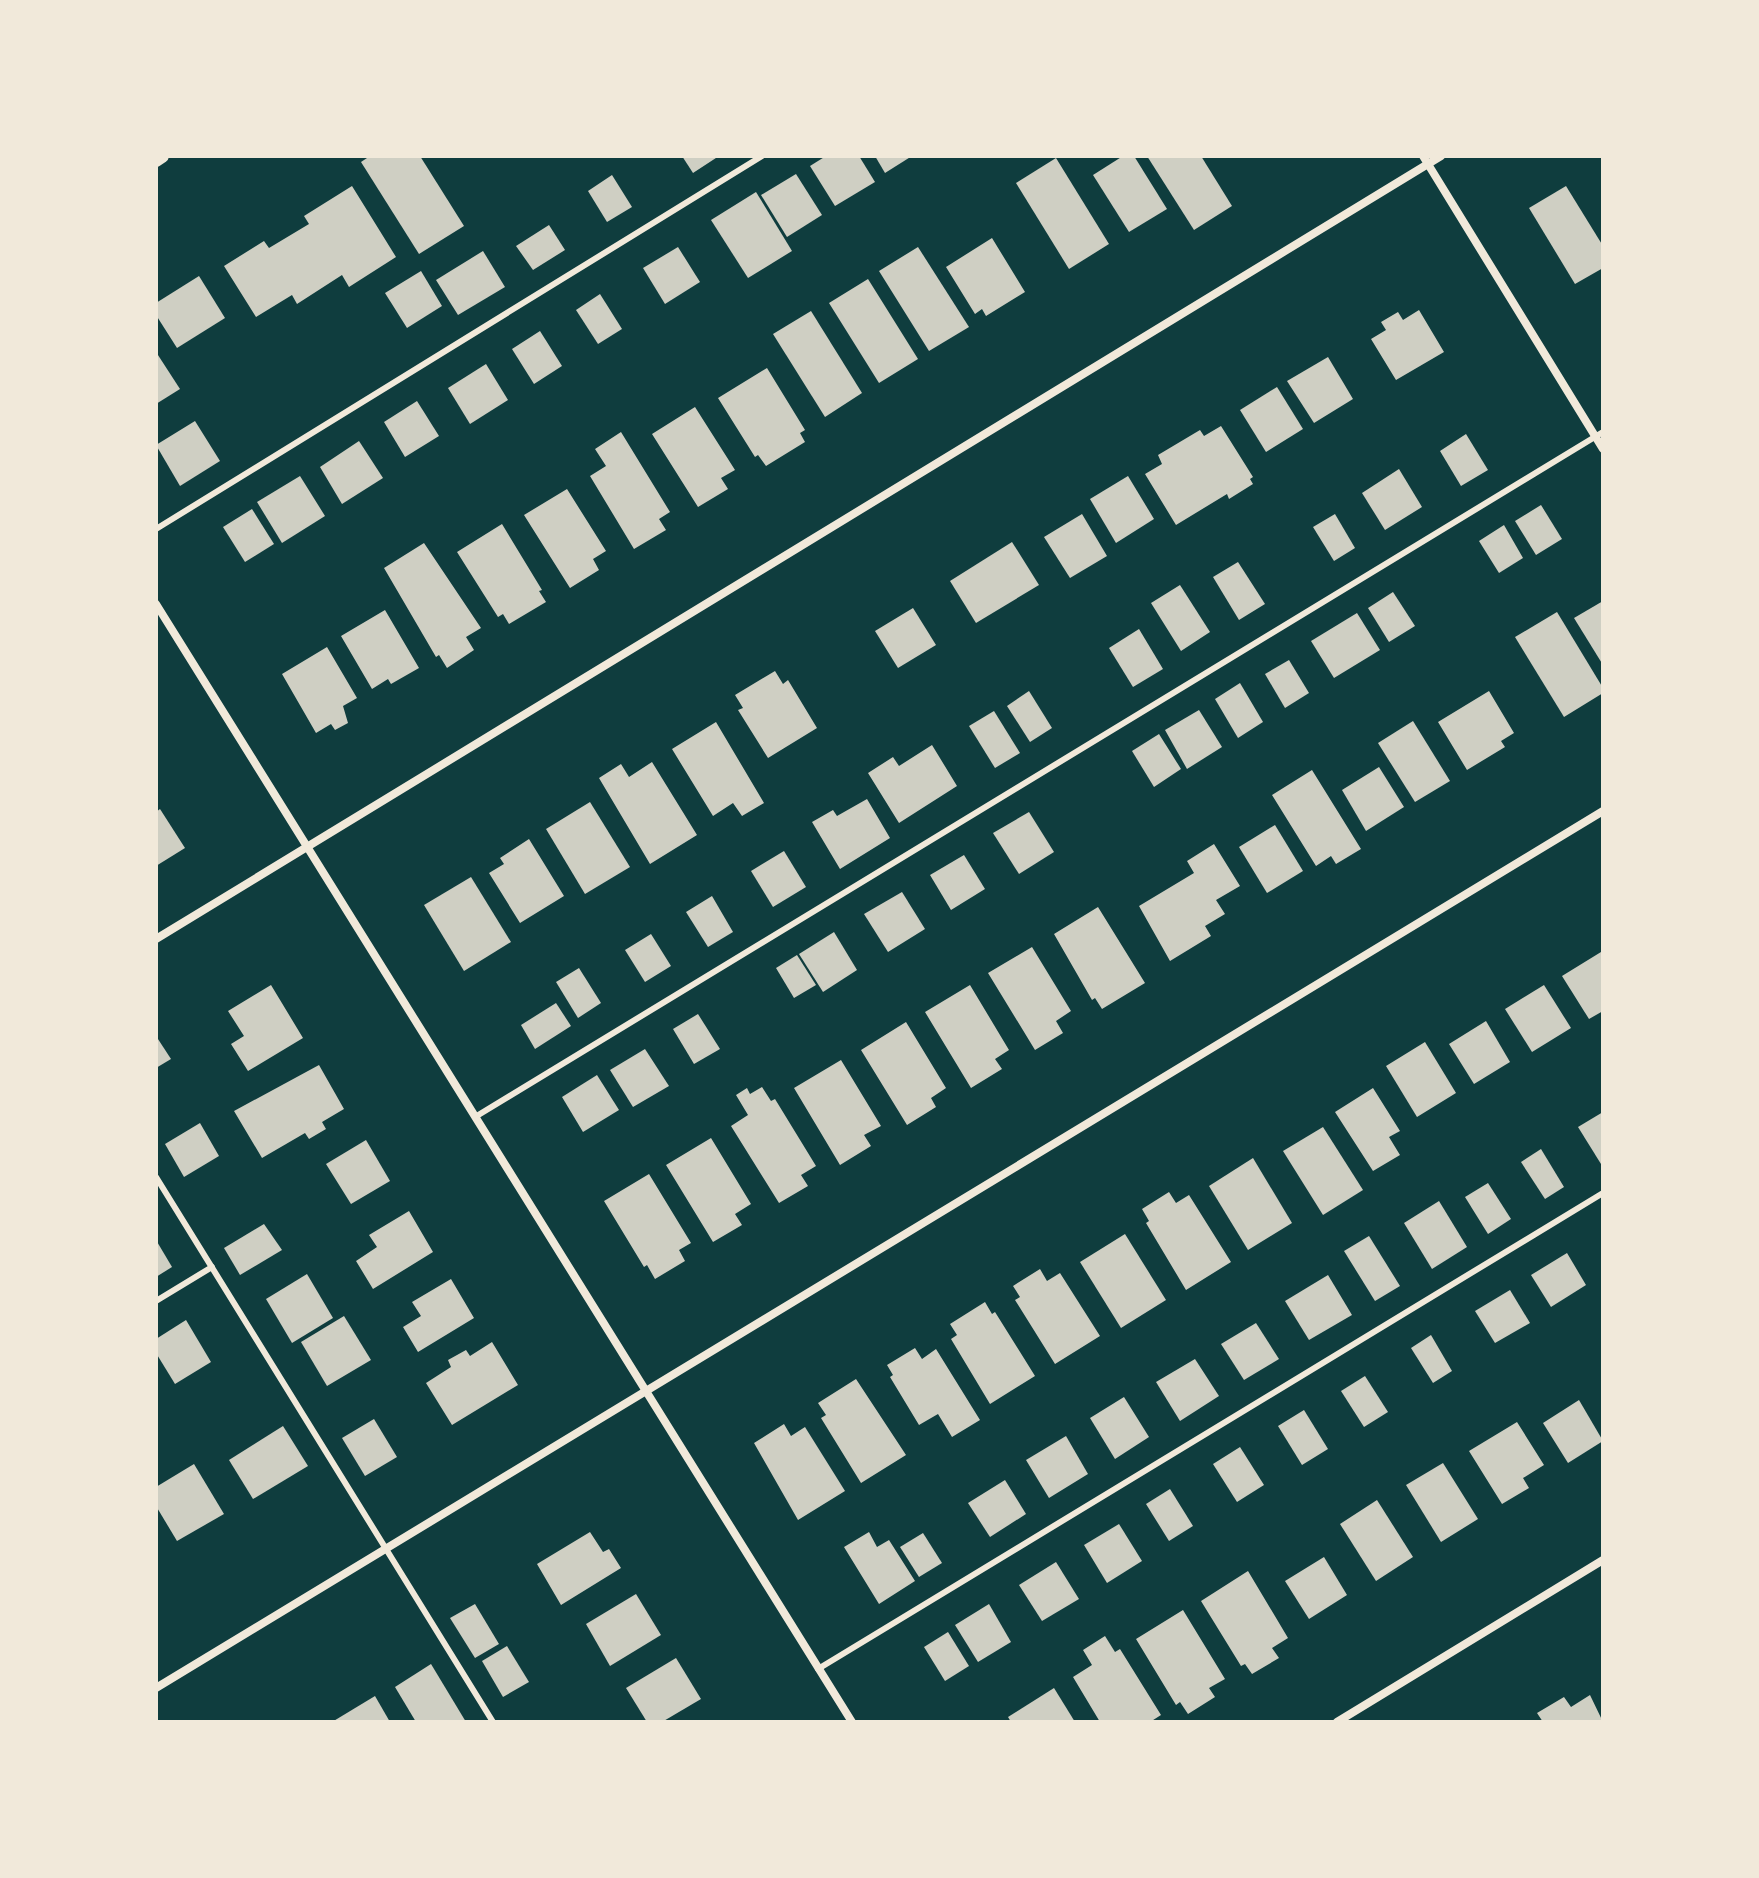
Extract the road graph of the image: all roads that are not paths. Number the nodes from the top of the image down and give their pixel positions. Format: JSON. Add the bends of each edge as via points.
{"nodes":[{"id":1,"x":162,"y":156,"type":"edge"},
{"id":2,"x":762,"y":156,"type":"edge"},
{"id":3,"x":1441,"y":156,"type":"edge"},
{"id":4,"x":156,"y":160,"type":"edge"},
{"id":5,"x":1425,"y":160,"type":"edge"},
{"id":6,"x":1599,"y":434,"type":"edge"},
{"id":7,"x":1603,"y":449,"type":"edge"},
{"id":8,"x":156,"y":529,"type":"edge"},
{"id":9,"x":156,"y":604,"type":"edge"},
{"id":10,"x":1603,"y":811,"type":"edge"},
{"id":11,"x":307,"y":848,"type":"junction"},
{"id":12,"x":156,"y":939,"type":"edge"},
{"id":13,"x":475,"y":1117,"type":"junction"},
{"id":14,"x":156,"y":1177,"type":"edge"},
{"id":15,"x":1603,"y":1193,"type":"edge"},
{"id":16,"x":212,"y":1267,"type":"junction"},
{"id":17,"x":156,"y":1301,"type":"edge"},
{"id":18,"x":647,"y":1392,"type":"junction"},
{"id":19,"x":387,"y":1550,"type":"junction"},
{"id":20,"x":1603,"y":1560,"type":"edge"},
{"id":21,"x":818,"y":1669,"type":"junction"},
{"id":22,"x":156,"y":1688,"type":"edge"},
{"id":23,"x":493,"y":1722,"type":"edge"},
{"id":24,"x":852,"y":1722,"type":"edge"},
{"id":25,"x":1337,"y":1722,"type":"edge"}],
"edges":[{"from":1,"to":4,"type":"street"},
{"from":2,"to":8,"type":"lane"},
{"from":3,"to":5,"type":"street"},
{"from":5,"to":6,"type":"street"},
{"from":5,"to":11,"type":"street"},
{"from":6,"to":7,"type":"street"},
{"from":6,"to":13,"type":"lane"},
{"from":9,"to":11,"type":"street"},
{"from":10,"to":18,"type":"street"},
{"from":11,"to":12,"type":"street"},
{"from":11,"to":13,"type":"street"},
{"from":13,"to":18,"type":"street"},
{"from":14,"to":16,"type":"lane"},
{"from":15,"to":21,"type":"lane"},
{"from":16,"to":17,"type":"lane"},
{"from":16,"to":19,"type":"lane"},
{"from":18,"to":19,"type":"street"},
{"from":18,"to":21,"type":"street"},
{"from":19,"to":22,"type":"street"},
{"from":19,"to":23,"type":"lane"},
{"from":20,"to":25,"type":"street"},
{"from":21,"to":24,"type":"street"}]}
